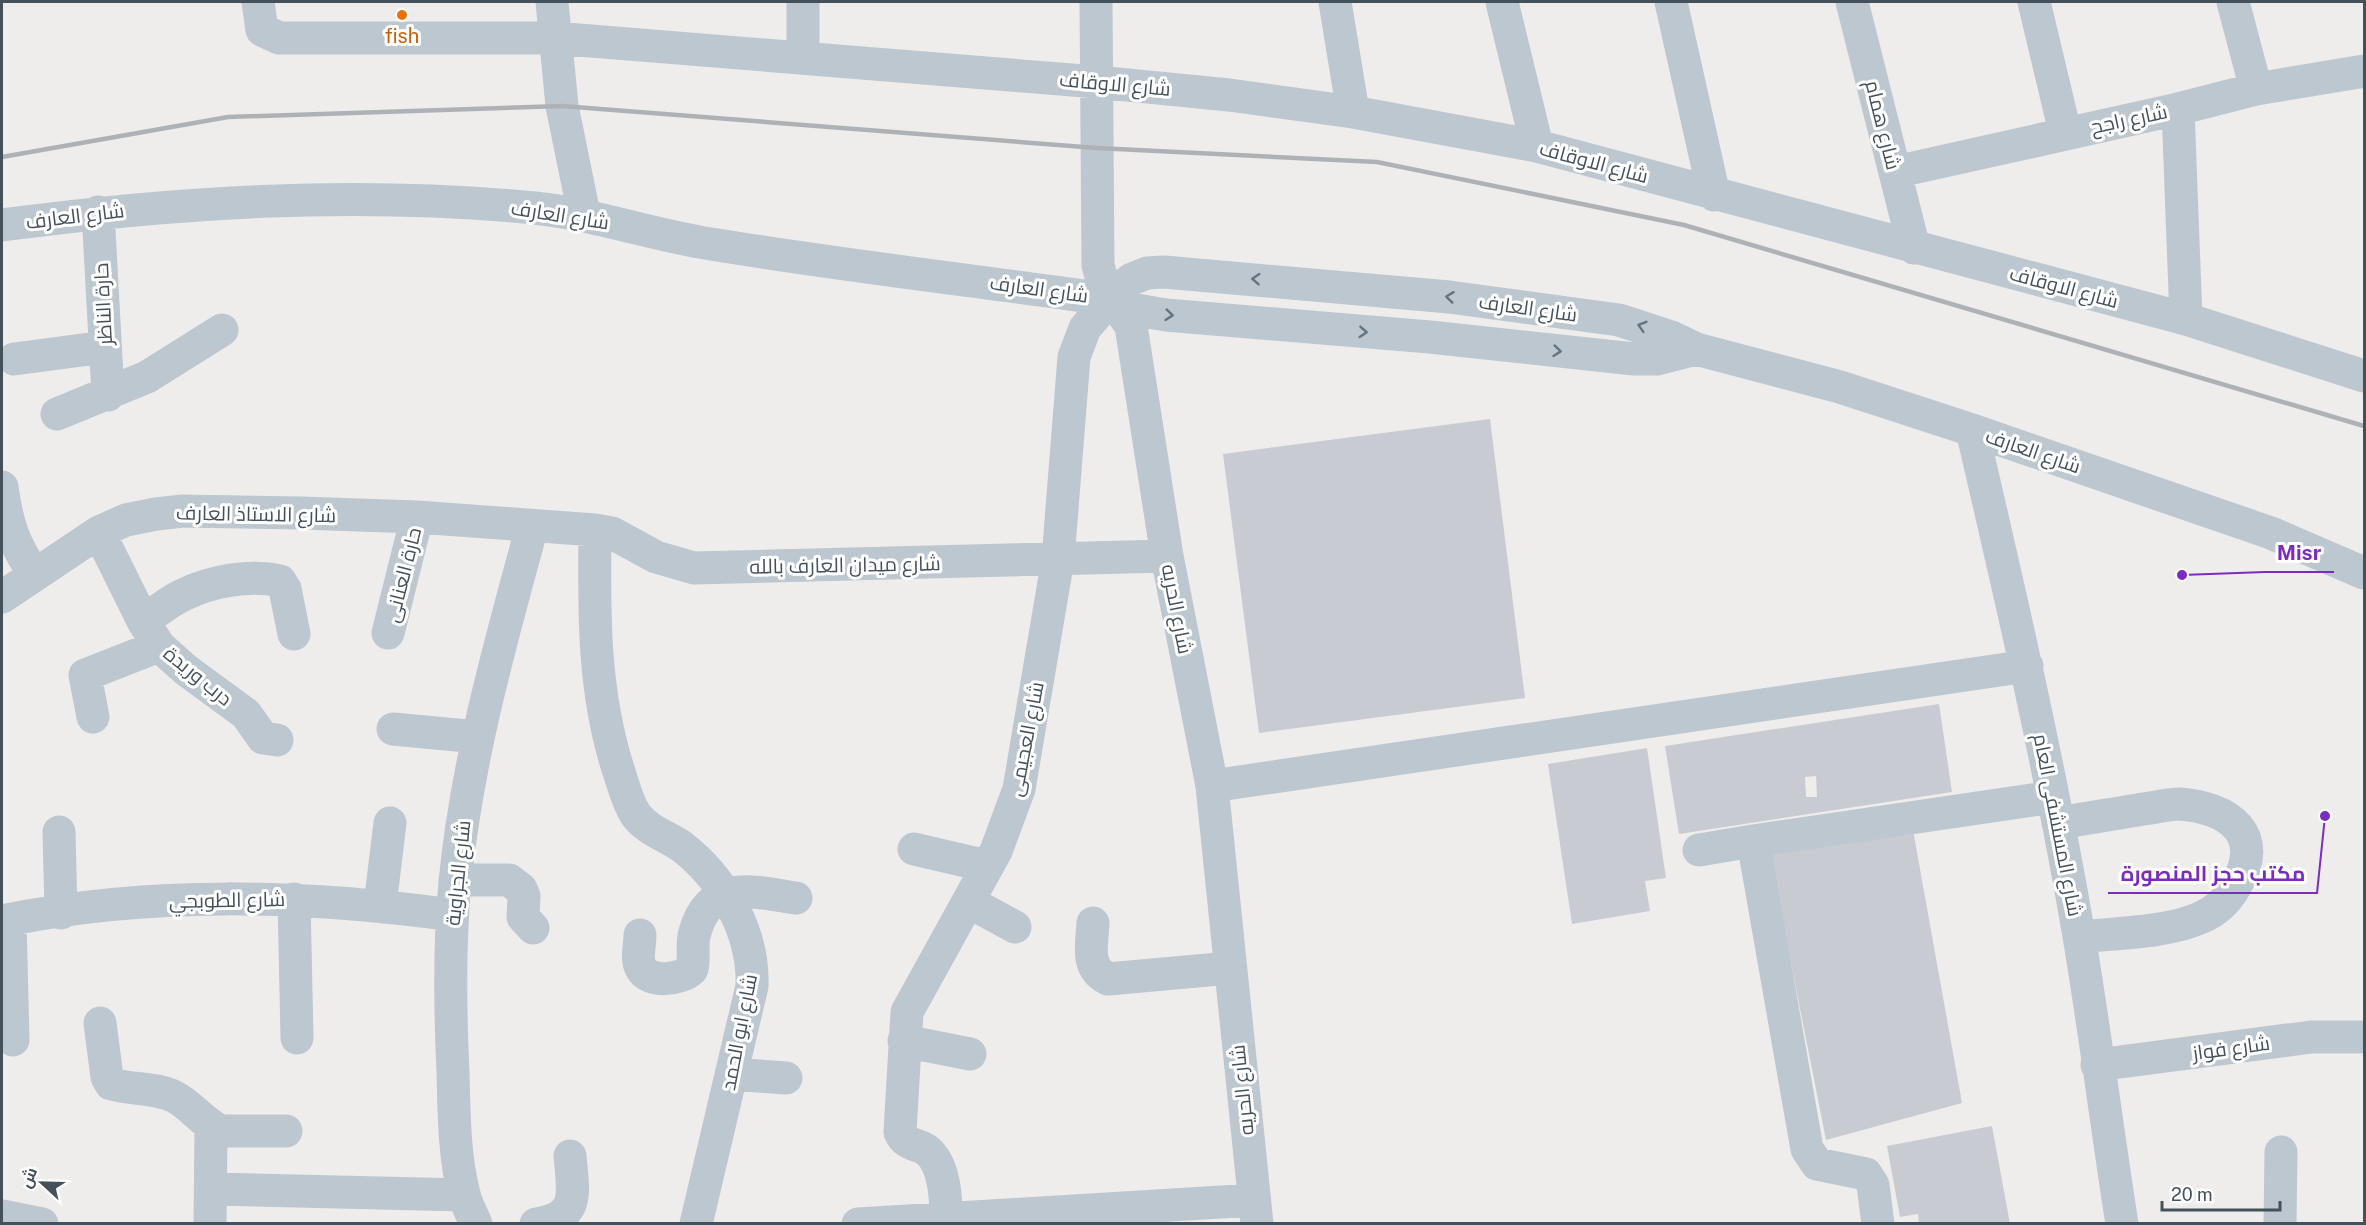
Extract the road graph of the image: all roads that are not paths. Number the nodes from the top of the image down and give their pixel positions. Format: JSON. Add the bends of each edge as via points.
{"nodes":[{"id":1,"x":258,"y":2,"type":"edge"},
{"id":2,"x":552,"y":2,"type":"edge"},
{"id":3,"x":803,"y":2,"type":"edge"},
{"id":4,"x":1096,"y":2,"type":"edge"},
{"id":5,"x":1335,"y":2,"type":"edge"},
{"id":6,"x":1502,"y":2,"type":"edge"},
{"id":7,"x":1671,"y":2,"type":"edge"},
{"id":8,"x":1852,"y":2,"type":"edge"},
{"id":9,"x":2034,"y":2,"type":"edge"},
{"id":10,"x":2233,"y":2,"type":"edge"},
{"id":11,"x":554,"y":38,"type":"junction"},
{"id":12,"x":803,"y":57,"type":"junction"},
{"id":13,"x":2364,"y":71,"type":"edge"},
{"id":14,"x":1097,"y":82,"type":"junction"},
{"id":15,"x":2256,"y":89,"type":"junction"},
{"id":16,"x":2178,"y":109,"type":"junction"},
{"id":17,"x":1353,"y":112,"type":"junction"},
{"id":18,"x":2065,"y":132,"type":"junction"},
{"id":19,"x":1537,"y":146,"type":"junction"},
{"id":20,"x":1895,"y":172,"type":"junction"},
{"id":21,"x":1714,"y":195,"type":"junction"},
{"id":22,"x":98,"y":212,"type":"junction"},
{"id":23,"x":584,"y":214,"type":"junction"},
{"id":24,"x":2,"y":225,"type":"edge"},
{"id":25,"x":1914,"y":248,"type":"junction"},
{"id":26,"x":1113,"y":300,"type":"junction"},
{"id":27,"x":2186,"y":320,"type":"junction"},
{"id":28,"x":222,"y":330,"type":"dead end"},
{"id":29,"x":105,"y":347,"type":"junction"},
{"id":30,"x":1696,"y":349,"type":"junction"},
{"id":31,"x":14,"y":359,"type":"dead end"},
{"id":32,"x":2364,"y":376,"type":"edge"},
{"id":33,"x":108,"y":395,"type":"junction"},
{"id":34,"x":57,"y":414,"type":"dead end"},
{"id":35,"x":1972,"y":430,"type":"junction"},
{"id":36,"x":2,"y":487,"type":"edge"},
{"id":37,"x":417,"y":517,"type":"junction"},
{"id":38,"x":532,"y":527,"type":"junction"},
{"id":39,"x":595,"y":530,"type":"junction"},
{"id":40,"x":99,"y":532,"type":"junction"},
{"id":41,"x":1167,"y":555,"type":"junction"},
{"id":42,"x":1058,"y":559,"type":"junction"},
{"id":43,"x":2364,"y":573,"type":"edge"},
{"id":44,"x":35,"y":575,"type":"junction"},
{"id":45,"x":2,"y":597,"type":"edge"},
{"id":46,"x":388,"y":633,"type":"dead end"},
{"id":47,"x":151,"y":634,"type":"junction"},
{"id":48,"x":294,"y":634,"type":"dead end"},
{"id":49,"x":2027,"y":666,"type":"junction"},
{"id":50,"x":93,"y":717,"type":"dead end"},
{"id":51,"x":393,"y":729,"type":"dead end"},
{"id":52,"x":478,"y":737,"type":"junction"},
{"id":53,"x":277,"y":740,"type":"dead end"},
{"id":54,"x":1212,"y":786,"type":"junction"},
{"id":55,"x":2056,"y":810,"type":"junction"},
{"id":56,"x":390,"y":823,"type":"dead end"},
{"id":57,"x":59,"y":832,"type":"dead end"},
{"id":58,"x":1753,"y":841,"type":"junction"},
{"id":59,"x":914,"y":849,"type":"dead end"},
{"id":60,"x":1699,"y":850,"type":"dead end"},
{"id":61,"x":987,"y":866,"type":"junction"},
{"id":62,"x":455,"y":880,"type":"junction"},
{"id":63,"x":725,"y":895,"type":"junction"},
{"id":64,"x":796,"y":898,"type":"dead end"},
{"id":65,"x":294,"y":899,"type":"junction"},
{"id":66,"x":969,"y":902,"type":"junction"},
{"id":67,"x":380,"y":905,"type":"junction"},
{"id":68,"x":61,"y":913,"type":"junction"},
{"id":69,"x":452,"y":915,"type":"junction"},
{"id":70,"x":6,"y":921,"type":"edge"},
{"id":71,"x":1093,"y":923,"type":"dead end"},
{"id":72,"x":1015,"y":927,"type":"dead end"},
{"id":73,"x":533,"y":928,"type":"dead end"},
{"id":74,"x":640,"y":935,"type":"dead end"},
{"id":75,"x":2079,"y":938,"type":"junction"},
{"id":76,"x":1230,"y":968,"type":"junction"},
{"id":77,"x":99,"y":1023,"type":"dead end"},
{"id":78,"x":2364,"y":1037,"type":"edge"},
{"id":79,"x":297,"y":1038,"type":"dead end"},
{"id":80,"x":13,"y":1040,"type":"dead end"},
{"id":81,"x":904,"y":1041,"type":"junction"},
{"id":82,"x":969,"y":1054,"type":"dead end"},
{"id":83,"x":2097,"y":1065,"type":"junction"},
{"id":84,"x":732,"y":1074,"type":"junction"},
{"id":85,"x":786,"y":1078,"type":"dead end"},
{"id":86,"x":211,"y":1126,"type":"junction"},
{"id":87,"x":286,"y":1131,"type":"dead end"},
{"id":88,"x":2281,"y":1152,"type":"dead end"},
{"id":89,"x":570,"y":1156,"type":"dead end"},
{"id":90,"x":211,"y":1189,"type":"junction"},
{"id":91,"x":470,"y":1209,"type":"edge"},
{"id":92,"x":1255,"y":1212,"type":"edge"},
{"id":93,"x":2,"y":1216,"type":"edge"},
{"id":94,"x":961,"y":1220,"type":"edge"},
{"id":95,"x":42,"y":1224,"type":"edge"},
{"id":96,"x":210,"y":1224,"type":"edge"},
{"id":97,"x":536,"y":1224,"type":"edge"},
{"id":98,"x":696,"y":1224,"type":"edge"},
{"id":99,"x":858,"y":1224,"type":"edge"},
{"id":100,"x":1878,"y":1224,"type":"edge"},
{"id":101,"x":2122,"y":1224,"type":"edge"},
{"id":102,"x":2280,"y":1224,"type":"edge"}],
"edges":[{"from":1,"to":11,"type":"street","name":"شارع الاوقاف","via":[[262,30],[279,38]]},
{"from":2,"to":11,"type":"street"},
{"from":3,"to":12,"type":"street"},
{"from":4,"to":14,"type":"street","name":"شارع الحريه"},
{"from":5,"to":17,"type":"street"},
{"from":6,"to":19,"type":"street"},
{"from":7,"to":21,"type":"street"},
{"from":8,"to":20,"type":"street","name":"شارع همام"},
{"from":9,"to":18,"type":"street"},
{"from":10,"to":15,"type":"street"},
{"from":11,"to":12,"type":"street","name":"شارع الاوقاف"},
{"from":11,"to":23,"type":"street","via":[[562,106]]},
{"from":12,"to":14,"type":"street","name":"شارع الاوقاف"},
{"from":13,"to":15,"type":"street","name":"شارع راجح"},
{"from":14,"to":17,"type":"street","name":"شارع الاوقاف"},
{"from":14,"to":26,"type":"street","name":"شارع الحريه","via":[[1098,265],[1104,288]]},
{"from":15,"to":16,"type":"street","name":"شارع راجح"},
{"from":16,"to":18,"type":"street","name":"شارع راجح"},
{"from":16,"to":27,"type":"street"},
{"from":17,"to":19,"type":"street","name":"شارع الاوقاف"},
{"from":18,"to":20,"type":"street","name":"شارع راجح"},
{"from":19,"to":21,"type":"street","name":"شارع الاوقاف"},
{"from":20,"to":25,"type":"street","name":"شارع همام"},
{"from":21,"to":25,"type":"street","name":"شارع الاوقاف"},
{"from":22,"to":23,"type":"street","name":"شارع العارف","via":[[219,202],[341,200],[524,207]]},
{"from":22,"to":24,"type":"street","name":"شارع العارف"},
{"from":22,"to":29,"type":"street","name":"حارة الناظر"},
{"from":23,"to":26,"type":"street","name":"شارع العارف","via":[[712,245]]},
{"from":25,"to":27,"type":"street","name":"شارع الاوقاف"},
{"from":26,"to":30,"type":"street","name":"شارع العارف","one_way":true,"via":[[1131,309],[1166,315],[1634,359],[1657,359]]},
{"from":30,"to":26,"type":"street","name":"شارع العارف","one_way":true,"via":[[1619,320],[1449,297],[1288,282],[1147,273],[1120,288]]},
{"from":26,"to":41,"type":"street","name":"شارع الحريه","via":[[1131,326]]},
{"from":26,"to":42,"type":"street","name":"شارع العجيمى","via":[[1085,328],[1074,357]]},
{"from":27,"to":32,"type":"street","name":"شارع الاوقاف"},
{"from":28,"to":33,"type":"street","via":[[176,360]]},
{"from":29,"to":31,"type":"street"},
{"from":29,"to":33,"type":"street","name":"حارة الناظر"},
{"from":30,"to":35,"type":"street","name":"شارع العارف","via":[[1840,387]]},
{"from":33,"to":34,"type":"street"},
{"from":35,"to":43,"type":"street","name":"شارع العارف","via":[[2271,533]]},
{"from":35,"to":49,"type":"street","name":"شارع المستشفى العام"},
{"from":36,"to":44,"type":"street","via":[[17,550]]},
{"from":37,"to":38,"type":"street","name":"شارع الاستاذ العارف"},
{"from":37,"to":40,"type":"street","name":"شارع الاستاذ العارف","via":[[183,511],[126,520]]},
{"from":37,"to":46,"type":"street","name":"حارة العنانى"},
{"from":38,"to":39,"type":"street","name":"شارع ميدان العارف بالله"},
{"from":38,"to":52,"type":"street","name":"شارع الجراوية"},
{"from":39,"to":42,"type":"street","name":"شارع ميدان العارف بالله","via":[[612,533],[656,557],[694,568]]},
{"from":39,"to":63,"type":"street","name":"شارع ابو الحمد","via":[[596,669],[608,739],[622,781],[636,815],[703,863]]},
{"from":40,"to":44,"type":"street","name":"شارع الاستاذ العارف"},
{"from":40,"to":47,"type":"street","name":"درب وريدة"},
{"from":41,"to":42,"type":"street","name":"شارع ميدان العارف بالله"},
{"from":41,"to":54,"type":"street","name":"شارع الحريه"},
{"from":42,"to":61,"type":"street","name":"شارع العجيمى","via":[[1019,789]]},
{"from":44,"to":45,"type":"street","name":"شارع الاستاذ العارف"},
{"from":47,"to":48,"type":"street","via":[[183,595],[228,580],[270,579],[280,581],[285,589]]},
{"from":47,"to":50,"type":"street","via":[[85,675]]},
{"from":47,"to":53,"type":"street","name":"درب وريدة","via":[[207,687],[246,714],[263,738]]},
{"from":49,"to":54,"type":"street"},
{"from":49,"to":55,"type":"street","name":"شارع المستشفى العام"},
{"from":51,"to":52,"type":"street"},
{"from":52,"to":62,"type":"street","name":"شارع الجراوية"},
{"from":54,"to":76,"type":"street","name":"شارع الحريه"},
{"from":55,"to":58,"type":"street"},
{"from":55,"to":75,"type":"street","name":"شارع المستشفى العام"},
{"from":55,"to":75,"type":"street","via":[[2177,804],[2227,816],[2243,833],[2247,844],[2242,875],[2233,892],[2201,918],[2181,925]]},
{"from":56,"to":67,"type":"street"},
{"from":57,"to":68,"type":"street"},
{"from":58,"to":60,"type":"street"},
{"from":58,"to":100,"type":"street","via":[[1807,1149],[1817,1164],[1866,1174],[1873,1185]]},
{"from":59,"to":61,"type":"street"},
{"from":61,"to":66,"type":"street","name":"شارع العجيمى"},
{"from":62,"to":69,"type":"street","name":"شارع الجراوية"},
{"from":62,"to":73,"type":"street","via":[[515,883],[525,896],[523,917]]},
{"from":63,"to":64,"type":"street","via":[[733,890]]},
{"from":63,"to":74,"type":"street","via":[[700,919],[694,934],[692,969],[681,977],[651,977],[643,972],[639,960]]},
{"from":63,"to":84,"type":"street","name":"شارع ابو الحمد","via":[[744,928],[753,966]]},
{"from":65,"to":67,"type":"street","name":"شارع الطوبجي"},
{"from":65,"to":68,"type":"street","name":"شارع الطوبجي","via":[[159,902]]},
{"from":65,"to":79,"type":"street"},
{"from":66,"to":72,"type":"street"},
{"from":66,"to":81,"type":"street","name":"شارع العجيمى","via":[[913,998],[907,1012]]},
{"from":67,"to":69,"type":"street","name":"شارع الطوبجي"},
{"from":68,"to":70,"type":"street","name":"شارع الطوبجي"},
{"from":69,"to":91,"type":"street","name":"شارع الجراوية","via":[[451,1031],[457,1130]]},
{"from":70,"to":80,"type":"street"},
{"from":71,"to":76,"type":"street","via":[[1092,962],[1099,974],[1108,979]]},
{"from":75,"to":83,"type":"street","name":"شارع المستشفى العام"},
{"from":76,"to":92,"type":"street","name":"شارع الحريه"},
{"from":77,"to":86,"type":"street","via":[[106,1077],[111,1084],[154,1090],[177,1098]]},
{"from":78,"to":83,"type":"street","name":"شارع فواز","via":[[2311,1037]]},
{"from":81,"to":82,"type":"street"},
{"from":81,"to":94,"type":"street","name":"شارع العجيمى","via":[[900,1132],[906,1142],[930,1152],[946,1198]]},
{"from":83,"to":101,"type":"street","name":"شارع المستشفى العام"},
{"from":84,"to":85,"type":"street"},
{"from":84,"to":98,"type":"street","name":"شارع ابو الحمد"},
{"from":86,"to":87,"type":"street","via":[[233,1132]]},
{"from":86,"to":90,"type":"street"},
{"from":88,"to":102,"type":"street"},
{"from":89,"to":97,"type":"street","via":[[572,1202],[560,1218]]},
{"from":90,"to":91,"type":"street"},
{"from":90,"to":96,"type":"street"},
{"from":92,"to":94,"type":"street"},
{"from":93,"to":95,"type":"street"},
{"from":94,"to":99,"type":"street"}]}
